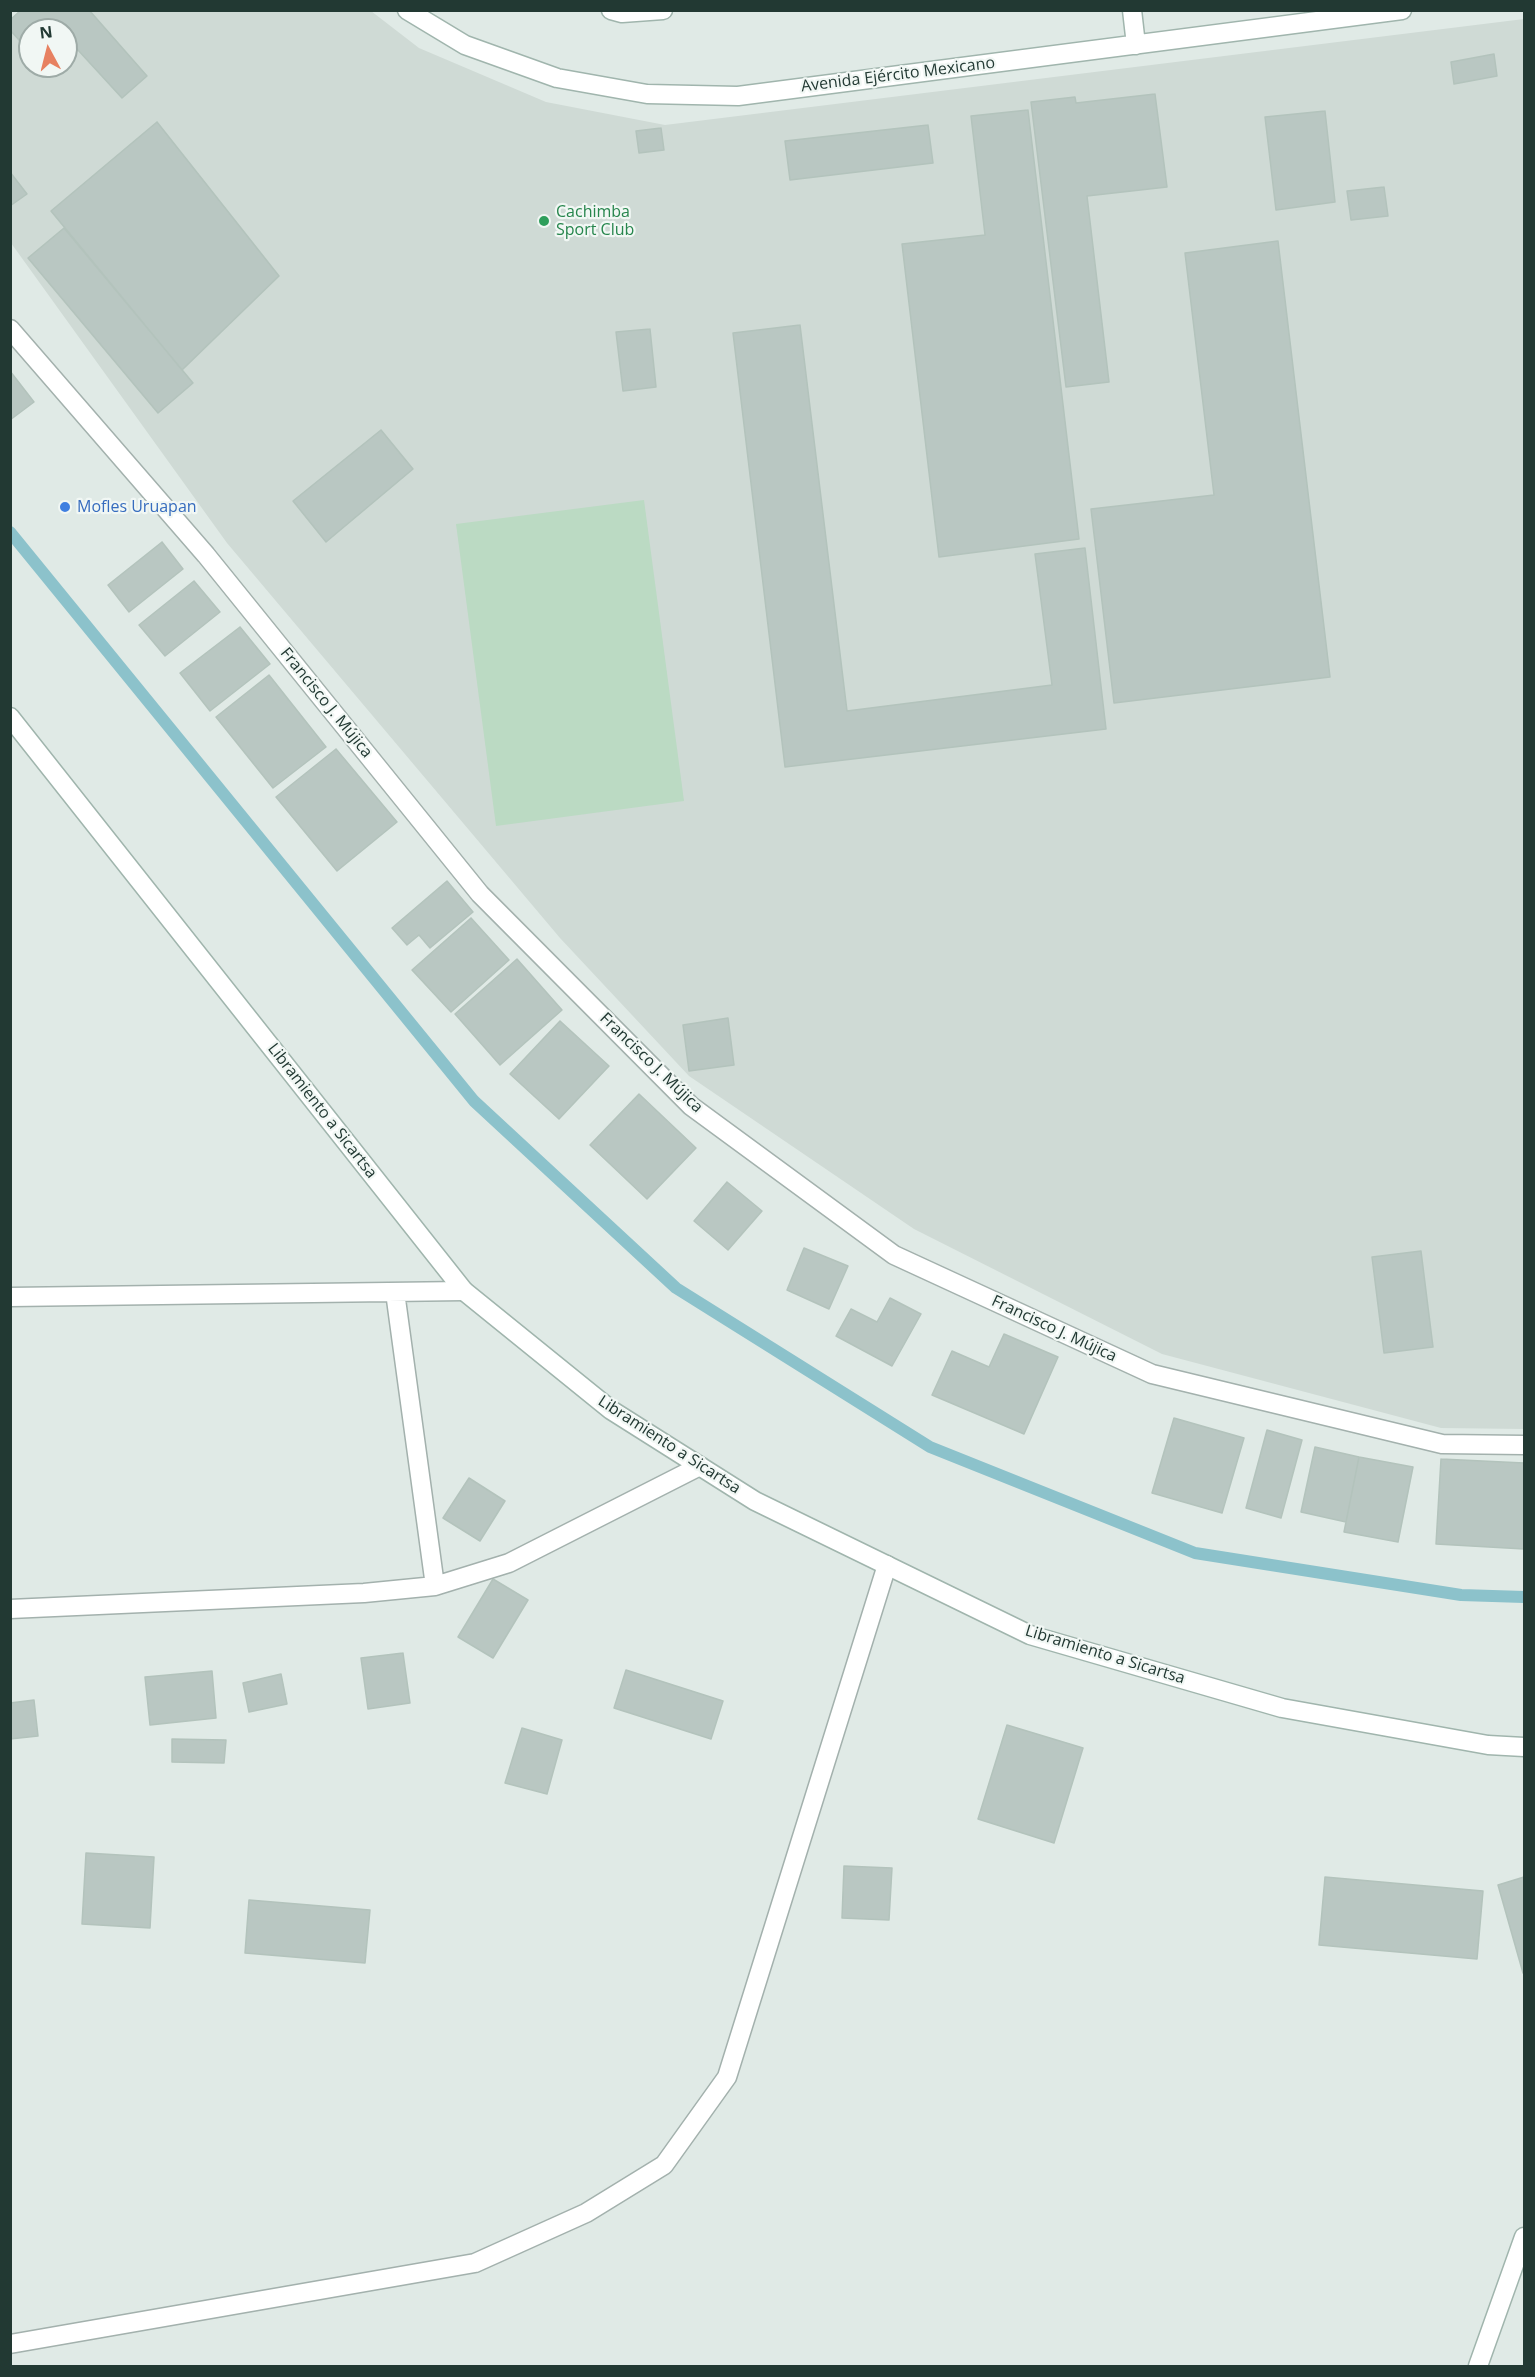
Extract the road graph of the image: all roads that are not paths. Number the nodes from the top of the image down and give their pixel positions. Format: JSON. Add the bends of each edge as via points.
{"nodes":[{"id":1,"x":407,"y":10,"type":"edge"},
{"id":2,"x":611,"y":10,"type":"edge"},
{"id":3,"x":663,"y":10,"type":"edge"},
{"id":4,"x":1132,"y":10,"type":"edge"},
{"id":5,"x":1402,"y":10,"type":"edge"},
{"id":6,"x":1136,"y":45,"type":"junction"},
{"id":7,"x":10,"y":329,"type":"edge"},
{"id":8,"x":10,"y":717,"type":"edge"},
{"id":9,"x":464,"y":1291,"type":"junction"},
{"id":10,"x":395,"y":1292,"type":"junction"},
{"id":11,"x":10,"y":1297,"type":"edge"},
{"id":12,"x":1524,"y":1445,"type":"edge"},
{"id":13,"x":700,"y":1466,"type":"junction"},
{"id":14,"x":887,"y":1565,"type":"junction"},
{"id":15,"x":435,"y":1586,"type":"junction"},
{"id":16,"x":10,"y":1609,"type":"edge"},
{"id":17,"x":1524,"y":1747,"type":"edge"},
{"id":18,"x":1524,"y":2237,"type":"edge"},
{"id":19,"x":10,"y":2344,"type":"edge"},
{"id":20,"x":1478,"y":2367,"type":"edge"}],
"edges":[{"from":1,"to":6,"type":"street","name":"Avenida Ejército Mexicano","via":[[465,45],[556,78],[647,94],[738,96]]},
{"from":2,"to":3,"type":"street"},
{"from":4,"to":6,"type":"street"},
{"from":5,"to":6,"type":"street","name":"Avenida Ejército Mexicano"},
{"from":7,"to":12,"type":"street","name":"Francisco J. Mújica","via":[[206,555],[480,894],[691,1106],[894,1255],[1152,1374],[1442,1444]]},
{"from":8,"to":9,"type":"street","name":"Libramiento a Sicartsa"},
{"from":9,"to":10,"type":"street"},
{"from":9,"to":13,"type":"street","name":"Libramiento a Sicartsa","via":[[611,1410]]},
{"from":10,"to":11,"type":"street"},
{"from":10,"to":15,"type":"street"},
{"from":13,"to":14,"type":"street","name":"Libramiento a Sicartsa","via":[[755,1501]]},
{"from":13,"to":15,"type":"street","via":[[509,1563]]},
{"from":14,"to":17,"type":"street","name":"Libramiento a Sicartsa","via":[[1030,1635],[1282,1708]]},
{"from":14,"to":19,"type":"street","via":[[726,2077],[664,2165],[586,2213],[475,2263]]},
{"from":15,"to":16,"type":"street","via":[[364,1593]]},
{"from":18,"to":20,"type":"street"}]}
